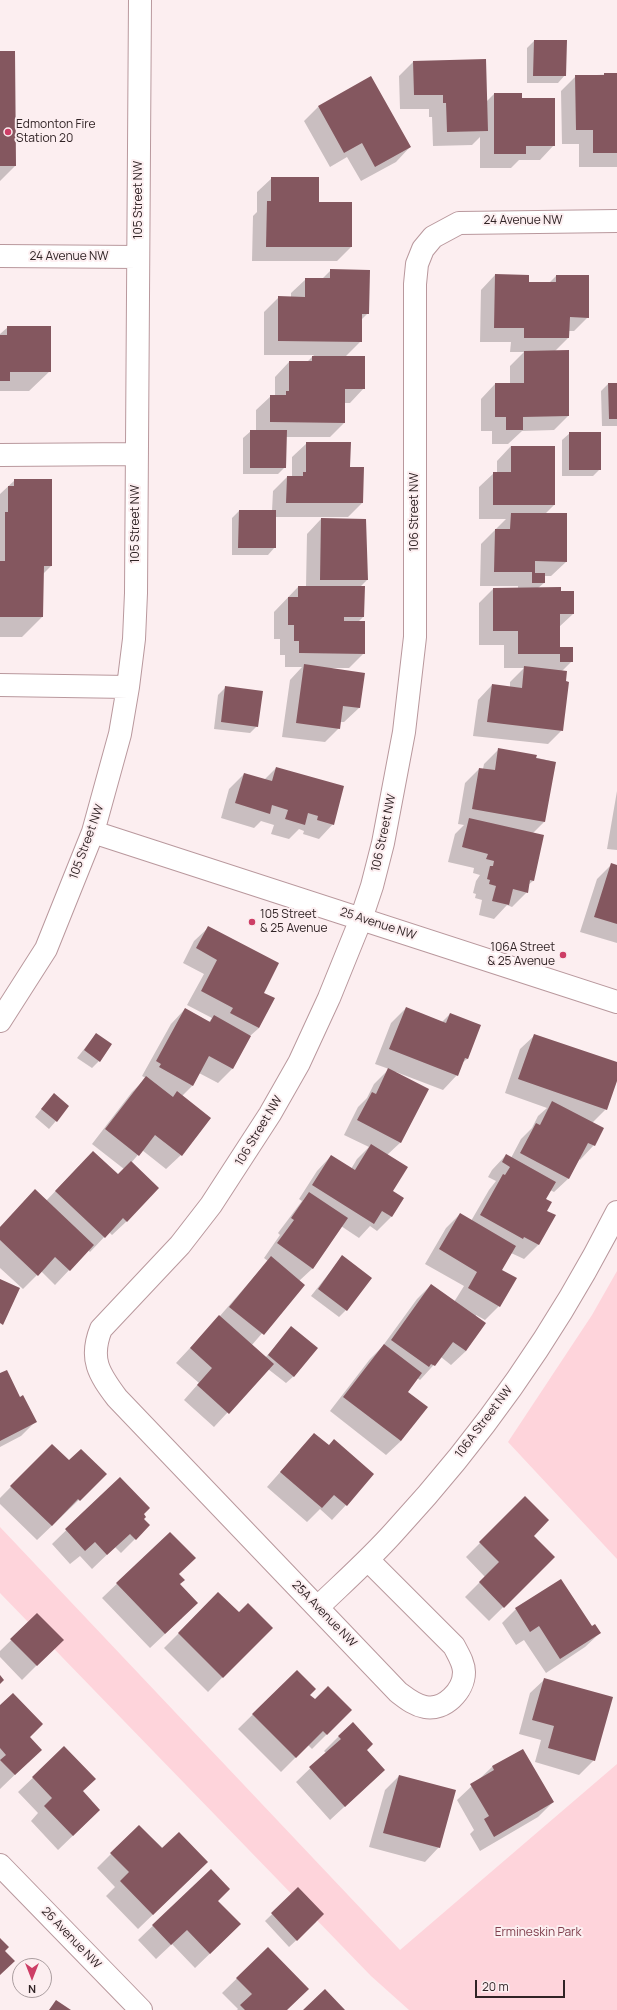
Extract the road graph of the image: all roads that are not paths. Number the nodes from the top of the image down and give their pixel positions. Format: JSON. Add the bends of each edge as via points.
{"nodes":[{"id":1,"x":140,"y":0,"type":"edge"},
{"id":2,"x":617,"y":222,"type":"edge"},
{"id":3,"x":433,"y":237,"type":"joint"},
{"id":4,"x":0,"y":256,"type":"edge"},
{"id":5,"x":138,"y":257,"type":"junction"},
{"id":6,"x":137,"y":454,"type":"junction"},
{"id":7,"x":0,"y":455,"type":"edge"},
{"id":8,"x":0,"y":685,"type":"edge"},
{"id":9,"x":128,"y":687,"type":"junction"},
{"id":10,"x":93,"y":832,"type":"junction"},
{"id":11,"x":361,"y":919,"type":"junction"},
{"id":12,"x":617,"y":1002,"type":"edge"},
{"id":13,"x":0,"y":1021,"type":"edge"},
{"id":14,"x":617,"y":1212,"type":"edge"},
{"id":15,"x":94,"y":1354,"type":"joint"},
{"id":16,"x":368,"y":1560,"type":"junction"},
{"id":17,"x":318,"y":1607,"type":"junction"},
{"id":18,"x":0,"y":1865,"type":"edge"},
{"id":19,"x":141,"y":2010,"type":"edge"}],
"edges":[{"from":1,"to":5,"type":"street","name":"105 Street NW"},
{"from":2,"to":3,"type":"street","name":"24 Avenue NW","via":[[459,223]]},
{"from":3,"to":11,"type":"street","name":"106 Street NW","via":[[423,249],[417,264],[415,637],[410,687],[383,843]]},
{"from":4,"to":5,"type":"street","name":"24 Avenue NW"},
{"from":5,"to":6,"type":"street","name":"105 Street NW"},
{"from":6,"to":7,"type":"street"},
{"from":6,"to":9,"type":"street","name":"105 Street NW","via":[[136,592]]},
{"from":8,"to":9,"type":"street"},
{"from":9,"to":10,"type":"street","name":"105 Street NW","via":[[120,734]]},
{"from":10,"to":11,"type":"street","name":"25 Avenue NW"},
{"from":10,"to":13,"type":"street","name":"105 Street NW","via":[[46,949]]},
{"from":11,"to":12,"type":"street","name":"25 Avenue NW"},
{"from":11,"to":15,"type":"street","name":"106 Street NW","via":[[299,1063],[270,1114],[212,1205],[189,1234],[101,1329]]},
{"from":14,"to":16,"type":"street","name":"106A Street NW","via":[[573,1293],[503,1398],[420,1502]]},
{"from":15,"to":17,"type":"street","name":"25A Avenue NW","via":[[99,1370],[117,1398]]},
{"from":16,"to":17,"type":"street","name":"106A Street NW"},
{"from":16,"to":17,"type":"street","name":"25A Avenue NW","via":[[454,1646],[461,1658],[464,1672],[462,1684],[454,1696],[435,1708],[410,1702]]},
{"from":18,"to":19,"type":"street","name":"26 Avenue NW"}]}
